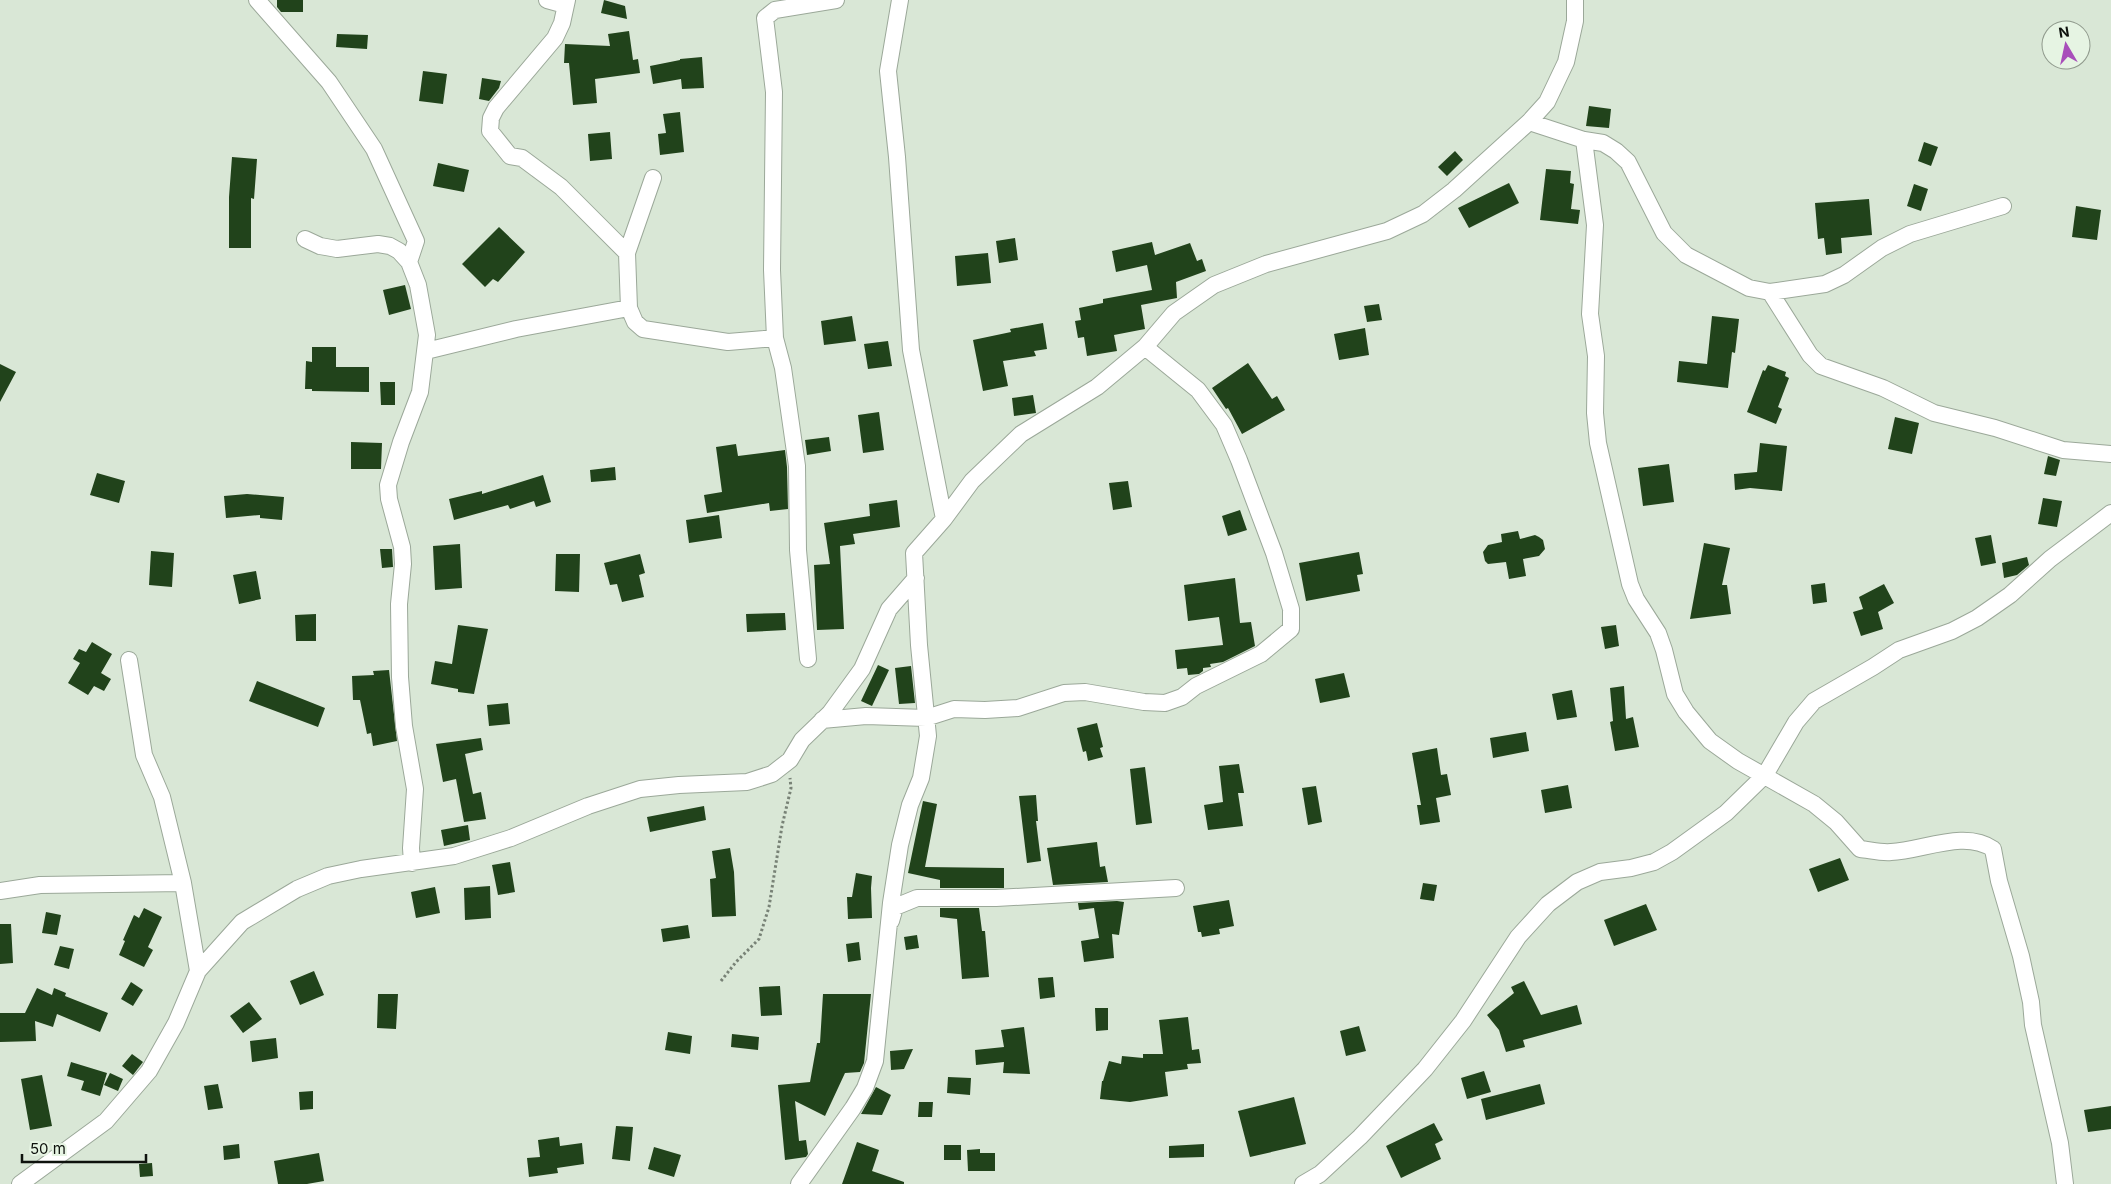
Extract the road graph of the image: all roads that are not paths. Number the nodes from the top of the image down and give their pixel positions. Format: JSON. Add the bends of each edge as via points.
{"nodes":[{"id":1,"x":257,"y":0,"type":"edge"},
{"id":2,"x":547,"y":0,"type":"edge"},
{"id":3,"x":836,"y":0,"type":"edge"},
{"id":4,"x":900,"y":0,"type":"edge"},
{"id":5,"x":1576,"y":0,"type":"edge"},
{"id":6,"x":566,"y":2,"type":"edge"},
{"id":7,"x":1529,"y":122,"type":"junction"},
{"id":8,"x":1584,"y":140,"type":"junction"},
{"id":9,"x":653,"y":178,"type":"dead end"},
{"id":10,"x":2003,"y":206,"type":"dead end"},
{"id":11,"x":305,"y":239,"type":"dead end"},
{"id":12,"x":627,"y":253,"type":"junction"},
{"id":13,"x":409,"y":262,"type":"junction"},
{"id":14,"x":1770,"y":292,"type":"junction"},
{"id":15,"x":628,"y":308,"type":"junction"},
{"id":16,"x":775,"y":338,"type":"junction"},
{"id":17,"x":1145,"y":347,"type":"junction"},
{"id":18,"x":426,"y":351,"type":"junction"},
{"id":19,"x":2111,"y":454,"type":"edge"},
{"id":20,"x":2111,"y":513,"type":"edge"},
{"id":21,"x":944,"y":519,"type":"junction"},
{"id":22,"x":916,"y":578,"type":"junction"},
{"id":23,"x":808,"y":659,"type":"dead end"},
{"id":24,"x":129,"y":660,"type":"dead end"},
{"id":25,"x":926,"y":718,"type":"junction"},
{"id":26,"x":822,"y":720,"type":"junction"},
{"id":27,"x":1765,"y":775,"type":"junction"},
{"id":28,"x":412,"y":863,"type":"junction"},
{"id":29,"x":183,"y":883,"type":"junction"},
{"id":30,"x":1176,"y":888,"type":"dead end"},
{"id":31,"x":0,"y":891,"type":"edge"},
{"id":32,"x":890,"y":927,"type":"junction"},
{"id":33,"x":198,"y":971,"type":"junction"},
{"id":34,"x":20,"y":1184,"type":"edge"},
{"id":35,"x":798,"y":1184,"type":"edge"},
{"id":36,"x":1303,"y":1184,"type":"edge"},
{"id":37,"x":2065,"y":1184,"type":"edge"}],
"edges":[{"from":1,"to":13,"type":"street","via":[[329,82],[374,149],[416,241]]},
{"from":2,"to":6,"type":"street"},
{"from":3,"to":16,"type":"street","via":[[775,10],[765,18],[774,92],[772,270]]},
{"from":4,"to":21,"type":"street","via":[[888,71],[911,350]]},
{"from":5,"to":7,"type":"street","via":[[1566,62],[1548,102]]},
{"from":6,"to":12,"type":"street","via":[[562,23],[554,38],[496,108],[490,131],[510,156],[522,158],[561,188]]},
{"from":7,"to":8,"type":"street"},
{"from":7,"to":17,"type":"street","via":[[1423,214],[1387,232],[1266,264],[1214,285],[1174,313]]},
{"from":8,"to":14,"type":"street","via":[[1603,143],[1628,162],[1664,233],[1686,255],[1749,288]]},
{"from":8,"to":27,"type":"street","via":[[1595,225],[1590,314],[1596,356],[1598,444],[1630,584],[1658,633],[1675,694],[1686,712],[1710,741]]},
{"from":9,"to":12,"type":"street"},
{"from":10,"to":14,"type":"street","via":[[1910,234],[1825,284]]},
{"from":11,"to":13,"type":"street","via":[[337,249],[378,244],[390,246]]},
{"from":12,"to":15,"type":"street"},
{"from":13,"to":18,"type":"street","via":[[418,284],[427,335]]},
{"from":14,"to":19,"type":"street","via":[[1810,355],[1821,366],[1883,388],[1934,413],[2063,450]]},
{"from":15,"to":16,"type":"street","via":[[643,329],[728,342]]},
{"from":15,"to":18,"type":"street","via":[[516,329]]},
{"from":16,"to":23,"type":"street","via":[[783,368],[796,466],[798,550]]},
{"from":17,"to":21,"type":"street","via":[[1097,387],[1021,434],[972,482]]},
{"from":17,"to":25,"type":"street","via":[[1198,390],[1224,425],[1274,553],[1292,609],[1291,629],[1261,654],[1165,703],[1085,692],[1064,693],[1018,708],[954,709]]},
{"from":18,"to":28,"type":"street","via":[[420,392],[388,485],[402,547],[400,677],[404,726],[415,789]]},
{"from":20,"to":27,"type":"street","via":[[1977,618],[1952,631],[1899,650],[1814,701],[1796,722]]},
{"from":21,"to":22,"type":"street","via":[[914,553]]},
{"from":22,"to":25,"type":"street"},
{"from":22,"to":26,"type":"street","via":[[888,609],[862,669]]},
{"from":24,"to":29,"type":"street","via":[[144,756],[162,797]]},
{"from":25,"to":26,"type":"street","via":[[866,716]]},
{"from":25,"to":32,"type":"street","via":[[928,736],[921,778],[900,845]]},
{"from":26,"to":28,"type":"street","via":[[802,740],[790,760],[772,774],[747,782],[640,789],[588,806],[511,838],[454,856]]},
{"from":27,"to":36,"type":"street","via":[[1726,813],[1672,852],[1654,862],[1600,872],[1577,882],[1548,904],[1518,937],[1464,1022],[1425,1068],[1360,1137],[1320,1174]]},
{"from":27,"to":37,"type":"street","via":[[1814,804],[1836,822],[1860,849],[1891,852],[1964,840],[1985,843],[1993,849],[2031,1002],[2033,1025],[2060,1143]]},
{"from":28,"to":33,"type":"street","via":[[328,876],[296,889],[242,922]]},
{"from":29,"to":31,"type":"street","via":[[40,885]]},
{"from":29,"to":33,"type":"street"},
{"from":30,"to":32,"type":"street","via":[[996,898],[917,898],[896,907]]},
{"from":32,"to":35,"type":"street","via":[[872,1070],[853,1108]]},
{"from":33,"to":34,"type":"street","via":[[176,1023],[149,1071],[106,1121]]}]}
